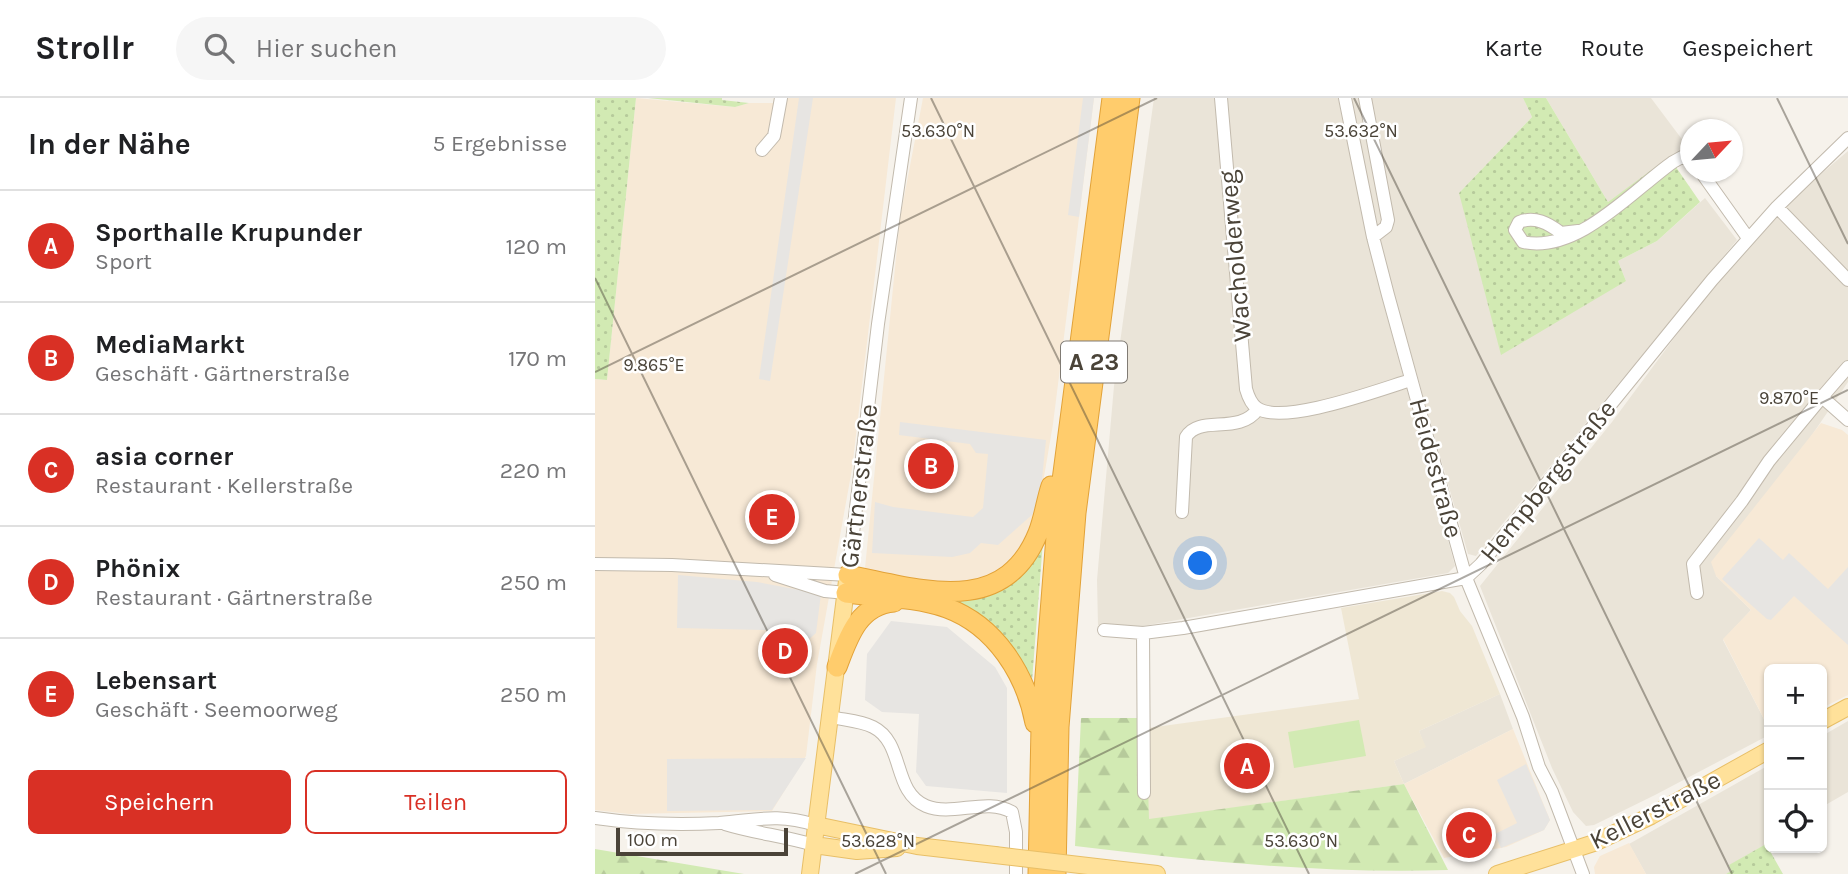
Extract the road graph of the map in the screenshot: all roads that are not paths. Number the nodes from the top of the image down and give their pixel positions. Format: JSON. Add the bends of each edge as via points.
{"nodes":[{"id":1,"x":781,"y":98,"type":"edge"},
{"id":2,"x":911,"y":98,"type":"edge"},
{"id":3,"x":1112,"y":98,"type":"edge"},
{"id":4,"x":1130,"y":98,"type":"edge"},
{"id":5,"x":1221,"y":98,"type":"edge"},
{"id":6,"x":1345,"y":98,"type":"edge"},
{"id":7,"x":1365,"y":98,"type":"edge"},
{"id":8,"x":1848,"y":138,"type":"edge"},
{"id":9,"x":762,"y":150,"type":"dead end"},
{"id":10,"x":1680,"y":158,"type":"edge"},
{"id":11,"x":1708,"y":182,"type":"edge"},
{"id":12,"x":1777,"y":207,"type":"junction"},
{"id":13,"x":1578,"y":231,"type":"dead end"},
{"id":14,"x":1373,"y":237,"type":"junction"},
{"id":15,"x":1748,"y":238,"type":"junction"},
{"id":16,"x":1848,"y":279,"type":"edge"},
{"id":17,"x":1848,"y":367,"type":"edge"},
{"id":18,"x":1411,"y":380,"type":"junction"},
{"id":19,"x":1822,"y":397,"type":"junction"},
{"id":20,"x":1258,"y":409,"type":"junction"},
{"id":21,"x":1848,"y":420,"type":"edge"},
{"id":22,"x":1065,"y":449,"type":"junction"},
{"id":23,"x":1182,"y":512,"type":"dead end"},
{"id":24,"x":595,"y":564,"type":"edge"},
{"id":25,"x":761,"y":571,"type":"junction"},
{"id":26,"x":1466,"y":578,"type":"junction"},
{"id":27,"x":847,"y":584,"type":"junction"},
{"id":28,"x":1697,"y":593,"type":"dead end"},
{"id":29,"x":909,"y":600,"type":"junction"},
{"id":30,"x":1104,"y":630,"type":"dead end"},
{"id":31,"x":1143,"y":633,"type":"junction"},
{"id":32,"x":837,"y":667,"type":"junction"},
{"id":33,"x":1848,"y":707,"type":"edge"},
{"id":34,"x":831,"y":717,"type":"junction"},
{"id":35,"x":1827,"y":718,"type":"edge"},
{"id":36,"x":1764,"y":753,"type":"edge"},
{"id":37,"x":1040,"y":766,"type":"junction"},
{"id":38,"x":1144,"y":793,"type":"dead end"},
{"id":39,"x":595,"y":817,"type":"edge"},
{"id":40,"x":722,"y":822,"type":"junction"},
{"id":41,"x":816,"y":825,"type":"junction"},
{"id":42,"x":814,"y":845,"type":"junction"},
{"id":43,"x":917,"y":846,"type":"junction"},
{"id":44,"x":1574,"y":850,"type":"junction"},
{"id":45,"x":810,"y":874,"type":"edge"},
{"id":46,"x":1016,"y":874,"type":"edge"},
{"id":47,"x":1038,"y":874,"type":"edge"},
{"id":48,"x":1056,"y":874,"type":"edge"},
{"id":49,"x":1157,"y":874,"type":"edge"},
{"id":50,"x":1497,"y":874,"type":"edge"},
{"id":51,"x":1583,"y":874,"type":"edge"}],
"edges":[{"from":1,"to":9,"type":"street","via":[[774,136]]},
{"from":2,"to":27,"type":"street","name":"Gärtnerstraße"},
{"from":3,"to":22,"type":"highway","number":"A 23"},
{"from":4,"to":48,"type":"highway","number":"A 23","via":[[1073,550],[1059,727]]},
{"from":5,"to":20,"type":"street","name":"Wacholderweg","via":[[1247,389]]},
{"from":6,"to":14,"type":"street","name":"Heidestraße"},
{"from":7,"to":14,"type":"street","via":[[1388,220]]},
{"from":8,"to":12,"type":"street","name":"Hempbergstraße"},
{"from":10,"to":13,"type":"street","via":[[1595,224]]},
{"from":11,"to":15,"type":"street"},
{"from":12,"to":15,"type":"street","name":"Hempbergstraße"},
{"from":12,"to":16,"type":"street"},
{"from":14,"to":18,"type":"street","name":"Heidestraße"},
{"from":15,"to":26,"type":"street","name":"Hempbergstraße"},
{"from":17,"to":19,"type":"street"},
{"from":18,"to":20,"type":"street","via":[[1311,409]]},
{"from":18,"to":26,"type":"street","name":"Heidestraße"},
{"from":19,"to":21,"type":"street"},
{"from":19,"to":28,"type":"street","via":[[1693,564]]},
{"from":20,"to":23,"type":"street","via":[[1247,421],[1188,432]]},
{"from":22,"to":27,"type":"highway","via":[[1038,534],[1012,571],[992,584],[970,592],[945,593]]},
{"from":22,"to":37,"type":"highway","number":"A 23"},
{"from":24,"to":25,"type":"street"},
{"from":25,"to":27,"type":"street"},
{"from":25,"to":27,"type":"street","via":[[825,591]]},
{"from":26,"to":31,"type":"street","name":"Hempbergstraße"},
{"from":26,"to":44,"type":"street","name":"Heidestraße"},
{"from":27,"to":29,"type":"highway"},
{"from":27,"to":32,"type":"main road","name":"Gärtnerstraße"},
{"from":29,"to":32,"type":"highway","via":[[885,602],[865,612],[849,634]]},
{"from":29,"to":37,"type":"highway","via":[[957,612],[1003,650],[1031,699]]},
{"from":30,"to":31,"type":"street","name":"Hempbergstraße"},
{"from":31,"to":38,"type":"street"},
{"from":32,"to":34,"type":"main road","name":"Gärtnerstraße"},
{"from":33,"to":35,"type":"main road"},
{"from":34,"to":41,"type":"main road","name":"Gärtnerstraße"},
{"from":34,"to":46,"type":"street","via":[[873,727],[884,735],[906,788],[925,806],[989,806],[1012,812]]},
{"from":36,"to":44,"type":"main road","name":"Kellerstraße","via":[[1651,816]]},
{"from":37,"to":47,"type":"highway","number":"A 23"},
{"from":39,"to":40,"type":"street","via":[[641,823]]},
{"from":40,"to":41,"type":"street","via":[[773,817]]},
{"from":40,"to":42,"type":"street"},
{"from":41,"to":42,"type":"main road","name":"Gärtnerstraße"},
{"from":41,"to":43,"type":"main road"},
{"from":42,"to":43,"type":"main road","via":[[857,851]]},
{"from":42,"to":45,"type":"main road","name":"Gärtnerstraße"},
{"from":43,"to":49,"type":"main road","bridge":true},
{"from":44,"to":50,"type":"main road","name":"Kellerstraße"},
{"from":44,"to":51,"type":"street","name":"Heidestraße"}]}
